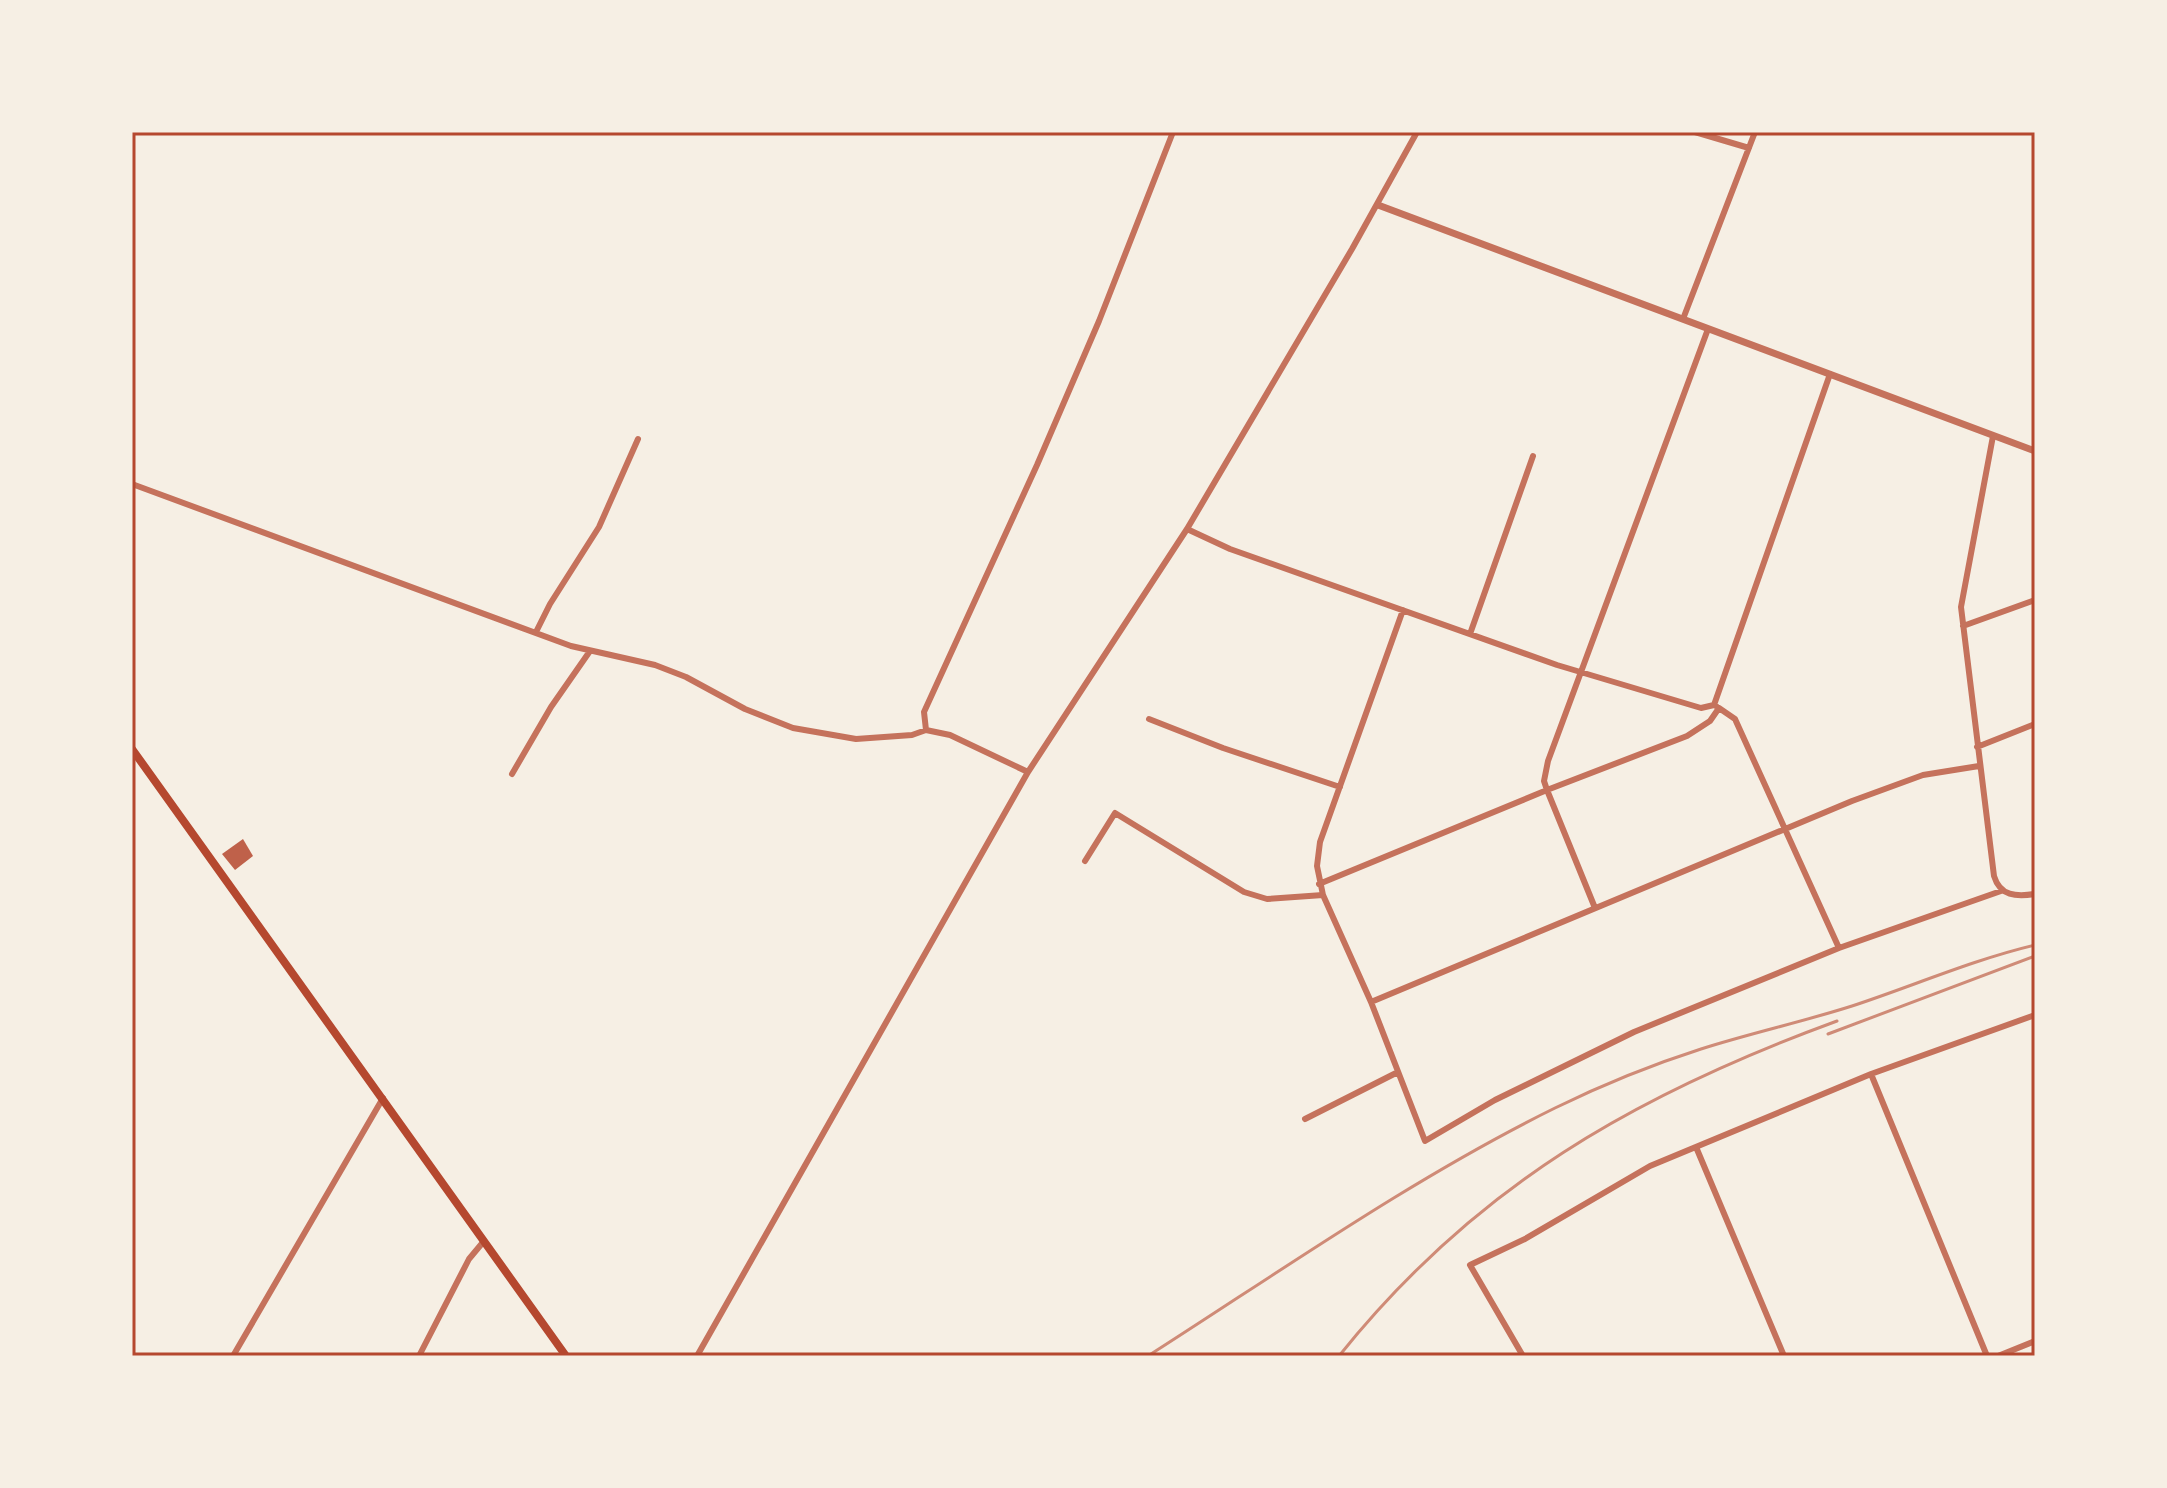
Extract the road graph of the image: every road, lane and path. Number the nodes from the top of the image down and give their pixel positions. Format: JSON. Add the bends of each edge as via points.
{"nodes":[{"id":1,"x":1173,"y":132,"type":"edge"},
{"id":2,"x":1417,"y":132,"type":"edge"},
{"id":3,"x":1695,"y":132,"type":"edge"},
{"id":4,"x":1755,"y":132,"type":"edge"},
{"id":5,"x":1749,"y":148,"type":"junction"},
{"id":6,"x":1378,"y":205,"type":"junction"},
{"id":7,"x":1683,"y":319,"type":"junction"},
{"id":8,"x":1708,"y":329,"type":"junction"},
{"id":9,"x":1830,"y":374,"type":"junction"},
{"id":10,"x":1993,"y":436,"type":"junction"},
{"id":11,"x":638,"y":439,"type":"dead end"},
{"id":12,"x":2035,"y":451,"type":"edge"},
{"id":13,"x":1533,"y":456,"type":"dead end"},
{"id":14,"x":132,"y":484,"type":"edge"},
{"id":15,"x":1187,"y":529,"type":"junction"},
{"id":16,"x":2035,"y":600,"type":"edge"},
{"id":17,"x":1403,"y":610,"type":"junction"},
{"id":18,"x":1963,"y":626,"type":"junction"},
{"id":19,"x":536,"y":632,"type":"junction"},
{"id":20,"x":1470,"y":634,"type":"junction"},
{"id":21,"x":590,"y":651,"type":"junction"},
{"id":22,"x":1582,"y":673,"type":"junction"},
{"id":23,"x":1716,"y":707,"type":"junction"},
{"id":24,"x":1149,"y":719,"type":"dead end"},
{"id":25,"x":2035,"y":724,"type":"edge"},
{"id":26,"x":926,"y":730,"type":"junction"},
{"id":27,"x":1977,"y":747,"type":"junction"},
{"id":28,"x":132,"y":749,"type":"edge"},
{"id":29,"x":1979,"y":766,"type":"junction"},
{"id":30,"x":1028,"y":772,"type":"junction"},
{"id":31,"x":512,"y":774,"type":"dead end"},
{"id":32,"x":1340,"y":787,"type":"junction"},
{"id":33,"x":1547,"y":790,"type":"junction"},
{"id":34,"x":1785,"y":828,"type":"junction"},
{"id":35,"x":1085,"y":861,"type":"dead end"},
{"id":36,"x":1319,"y":884,"type":"junction"},
{"id":37,"x":2001,"y":891,"type":"junction"},
{"id":38,"x":2035,"y":894,"type":"edge"},
{"id":39,"x":1323,"y":895,"type":"junction"},
{"id":40,"x":1595,"y":908,"type":"junction"},
{"id":41,"x":1839,"y":948,"type":"junction"},
{"id":42,"x":1371,"y":1002,"type":"junction"},
{"id":43,"x":2035,"y":1015,"type":"edge"},
{"id":44,"x":1398,"y":1072,"type":"junction"},
{"id":45,"x":1871,"y":1074,"type":"junction"},
{"id":46,"x":383,"y":1098,"type":"junction"},
{"id":47,"x":1305,"y":1119,"type":"dead end"},
{"id":48,"x":1696,"y":1147,"type":"junction"},
{"id":49,"x":484,"y":1241,"type":"junction"},
{"id":50,"x":2035,"y":1341,"type":"edge"},
{"id":51,"x":233,"y":1356,"type":"edge"},
{"id":52,"x":419,"y":1356,"type":"edge"},
{"id":53,"x":566,"y":1356,"type":"edge"},
{"id":54,"x":697,"y":1356,"type":"edge"},
{"id":55,"x":1523,"y":1356,"type":"edge"},
{"id":56,"x":1784,"y":1356,"type":"edge"},
{"id":57,"x":1987,"y":1356,"type":"edge"},
{"id":58,"x":1998,"y":1356,"type":"edge"}],
"edges":[{"from":1,"to":26,"type":"street","via":[[1099,321],[924,712]]},
{"from":2,"to":6,"type":"street"},
{"from":3,"to":5,"type":"street"},
{"from":4,"to":5,"type":"street"},
{"from":5,"to":7,"type":"street"},
{"from":6,"to":7,"type":"street"},
{"from":6,"to":15,"type":"street"},
{"from":7,"to":8,"type":"street"},
{"from":8,"to":9,"type":"street"},
{"from":8,"to":22,"type":"street"},
{"from":9,"to":10,"type":"street"},
{"from":9,"to":23,"type":"street"},
{"from":10,"to":12,"type":"street"},
{"from":10,"to":18,"type":"street","via":[[1961,607]]},
{"from":11,"to":19,"type":"street","via":[[599,527]]},
{"from":13,"to":20,"type":"street"},
{"from":14,"to":19,"type":"street"},
{"from":15,"to":17,"type":"street"},
{"from":15,"to":30,"type":"street"},
{"from":16,"to":18,"type":"street"},
{"from":17,"to":20,"type":"street"},
{"from":17,"to":32,"type":"street"},
{"from":18,"to":27,"type":"street"},
{"from":19,"to":21,"type":"street"},
{"from":20,"to":22,"type":"street"},
{"from":21,"to":26,"type":"street","via":[[655,665],[793,728],[856,739]]},
{"from":21,"to":31,"type":"street"},
{"from":22,"to":23,"type":"street","via":[[1701,708]]},
{"from":22,"to":33,"type":"street","via":[[1548,761]]},
{"from":23,"to":33,"type":"street","via":[[1710,721],[1687,736]]},
{"from":23,"to":34,"type":"street","via":[[1735,719]]},
{"from":24,"to":32,"type":"street"},
{"from":25,"to":27,"type":"street"},
{"from":26,"to":30,"type":"street","via":[[950,735]]},
{"from":27,"to":29,"type":"street"},
{"from":28,"to":46,"type":"main road"},
{"from":29,"to":34,"type":"street","via":[[1923,775]]},
{"from":29,"to":37,"type":"street","via":[[1994,876]]},
{"from":30,"to":54,"type":"street"},
{"from":32,"to":36,"type":"street","via":[[1320,842]]},
{"from":33,"to":36,"type":"street"},
{"from":33,"to":40,"type":"street"},
{"from":34,"to":40,"type":"street"},
{"from":34,"to":41,"type":"street"},
{"from":35,"to":39,"type":"street","via":[[1115,813],[1244,892],[1267,899]]},
{"from":36,"to":39,"type":"street"},
{"from":37,"to":38,"type":"street"},
{"from":37,"to":41,"type":"street"},
{"from":39,"to":42,"type":"street"},
{"from":40,"to":42,"type":"street"},
{"from":41,"to":44,"type":"street","via":[[1634,1032],[1425,1141]]},
{"from":42,"to":44,"type":"street"},
{"from":43,"to":45,"type":"street"},
{"from":44,"to":47,"type":"street"},
{"from":45,"to":48,"type":"street"},
{"from":45,"to":57,"type":"street"},
{"from":46,"to":49,"type":"main road"},
{"from":46,"to":51,"type":"street"},
{"from":48,"to":55,"type":"street","via":[[1650,1166],[1470,1265]]},
{"from":48,"to":56,"type":"street"},
{"from":49,"to":52,"type":"street","via":[[469,1259]]},
{"from":49,"to":53,"type":"main road"},
{"from":50,"to":58,"type":"street"}]}
